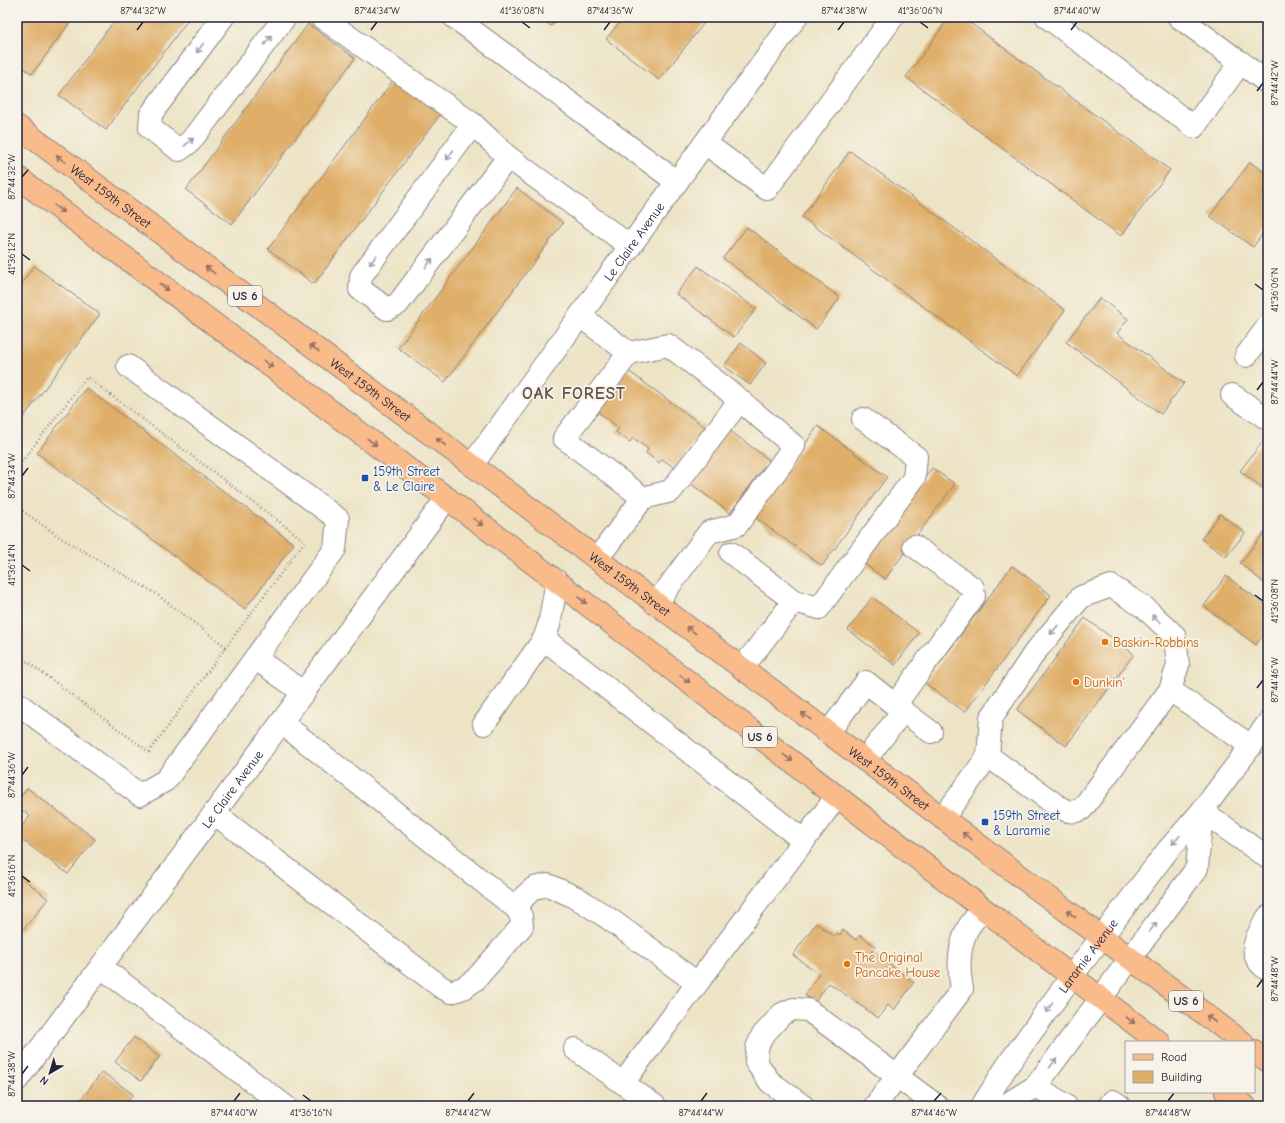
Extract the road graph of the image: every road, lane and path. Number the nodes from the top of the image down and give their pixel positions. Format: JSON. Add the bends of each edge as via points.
{"nodes":[{"id":1,"x":223,"y":17,"type":"edge"},
{"id":2,"x":285,"y":17,"type":"edge"},
{"id":3,"x":322,"y":17,"type":"edge"},
{"id":4,"x":454,"y":17,"type":"edge"},
{"id":5,"x":796,"y":17,"type":"edge"},
{"id":6,"x":893,"y":17,"type":"edge"},
{"id":7,"x":1047,"y":17,"type":"edge"},
{"id":8,"x":1179,"y":17,"type":"edge"},
{"id":9,"x":1241,"y":62,"type":"junction"},
{"id":10,"x":1268,"y":83,"type":"edge"},
{"id":11,"x":473,"y":124,"type":"junction"},
{"id":12,"x":17,"y":126,"type":"edge"},
{"id":13,"x":705,"y":143,"type":"junction"},
{"id":14,"x":508,"y":157,"type":"junction"},
{"id":15,"x":17,"y":177,"type":"edge"},
{"id":16,"x":677,"y":182,"type":"junction"},
{"id":17,"x":630,"y":246,"type":"junction"},
{"id":18,"x":580,"y":316,"type":"junction"},
{"id":19,"x":1268,"y":326,"type":"edge"},
{"id":20,"x":629,"y":353,"type":"junction"},
{"id":21,"x":1246,"y":356,"type":"dead end"},
{"id":22,"x":128,"y":366,"type":"dead end"},
{"id":23,"x":1232,"y":395,"type":"dead end"},
{"id":24,"x":740,"y":400,"type":"junction"},
{"id":25,"x":863,"y":419,"type":"dead end"},
{"id":26,"x":1268,"y":419,"type":"edge"},
{"id":27,"x":472,"y":465,"type":"junction"},
{"id":28,"x":17,"y":468,"type":"edge"},
{"id":29,"x":447,"y":498,"type":"junction"},
{"id":30,"x":643,"y":498,"type":"junction"},
{"id":31,"x":17,"y":507,"type":"edge"},
{"id":32,"x":914,"y":546,"type":"dead end"},
{"id":33,"x":731,"y":554,"type":"dead end"},
{"id":34,"x":597,"y":559,"type":"junction"},
{"id":35,"x":557,"y":581,"type":"junction"},
{"id":36,"x":794,"y":601,"type":"junction"},
{"id":37,"x":656,"y":604,"type":"junction"},
{"id":38,"x":544,"y":639,"type":"junction"},
{"id":39,"x":226,"y":646,"type":"junction"},
{"id":40,"x":17,"y":654,"type":"edge"},
{"id":41,"x":255,"y":658,"type":"junction"},
{"id":42,"x":742,"y":668,"type":"junction"},
{"id":43,"x":1170,"y":690,"type":"junction"},
{"id":44,"x":304,"y":692,"type":"junction"},
{"id":45,"x":17,"y":704,"type":"edge"},
{"id":46,"x":899,"y":708,"type":"junction"},
{"id":47,"x":282,"y":723,"type":"junction"},
{"id":48,"x":1268,"y":723,"type":"edge"},
{"id":49,"x":484,"y":724,"type":"dead end"},
{"id":50,"x":931,"y":732,"type":"dead end"},
{"id":51,"x":828,"y":733,"type":"junction"},
{"id":52,"x":1251,"y":746,"type":"junction"},
{"id":53,"x":988,"y":756,"type":"junction"},
{"id":54,"x":865,"y":760,"type":"junction"},
{"id":55,"x":837,"y":796,"type":"junction"},
{"id":56,"x":1202,"y":811,"type":"junction"},
{"id":57,"x":214,"y":813,"type":"junction"},
{"id":58,"x":943,"y":818,"type":"junction"},
{"id":59,"x":804,"y":841,"type":"junction"},
{"id":60,"x":1268,"y":858,"type":"edge"},
{"id":61,"x":516,"y":908,"type":"junction"},
{"id":62,"x":982,"y":909,"type":"junction"},
{"id":63,"x":1268,"y":917,"type":"edge"},
{"id":64,"x":1102,"y":937,"type":"junction"},
{"id":65,"x":1130,"y":959,"type":"junction"},
{"id":66,"x":100,"y":967,"type":"junction"},
{"id":67,"x":1268,"y":970,"type":"edge"},
{"id":68,"x":1072,"y":976,"type":"junction"},
{"id":69,"x":697,"y":983,"type":"junction"},
{"id":70,"x":1101,"y":998,"type":"junction"},
{"id":71,"x":1158,"y":1041,"type":"edge"},
{"id":72,"x":1241,"y":1041,"type":"edge"},
{"id":73,"x":575,"y":1049,"type":"dead end"},
{"id":74,"x":1255,"y":1052,"type":"edge"},
{"id":75,"x":1268,"y":1061,"type":"edge"},
{"id":76,"x":897,"y":1076,"type":"junction"},
{"id":77,"x":17,"y":1080,"type":"edge"},
{"id":78,"x":623,"y":1083,"type":"junction"},
{"id":79,"x":1036,"y":1086,"type":"junction"},
{"id":80,"x":1227,"y":1093,"type":"edge"},
{"id":81,"x":285,"y":1106,"type":"edge"},
{"id":82,"x":655,"y":1106,"type":"edge"},
{"id":83,"x":803,"y":1106,"type":"edge"},
{"id":84,"x":875,"y":1106,"type":"edge"},
{"id":85,"x":937,"y":1106,"type":"edge"},
{"id":86,"x":982,"y":1106,"type":"edge"},
{"id":87,"x":1004,"y":1106,"type":"edge"},
{"id":88,"x":1066,"y":1106,"type":"edge"},
{"id":89,"x":1109,"y":1106,"type":"edge"},
{"id":90,"x":1120,"y":1106,"type":"edge"},
{"id":91,"x":1245,"y":1106,"type":"edge"}],
"edges":[{"from":1,"to":2,"type":"street","one_way":true,"via":[[151,114],[150,128],[179,150],[190,142]]},
{"from":3,"to":11,"type":"street"},
{"from":4,"to":16,"type":"street"},
{"from":5,"to":13,"type":"street","name":"Le Claire Avenue"},
{"from":6,"to":13,"type":"street","via":[[767,189]]},
{"from":7,"to":9,"type":"street","via":[[1194,127]]},
{"from":8,"to":9,"type":"street"},
{"from":9,"to":10,"type":"street"},
{"from":11,"to":14,"type":"street"},
{"from":11,"to":14,"type":"street","one_way":true,"via":[[361,276],[360,289],[387,309],[398,304]]},
{"from":27,"to":12,"type":"main road","name":"West 159th Street","number":"US 6","one_way":true},
{"from":13,"to":16,"type":"street","name":"Le Claire Avenue"},
{"from":14,"to":17,"type":"street"},
{"from":15,"to":29,"type":"main road","number":"US 6","one_way":true},
{"from":16,"to":17,"type":"street","name":"Le Claire Avenue"},
{"from":17,"to":18,"type":"street","name":"Le Claire Avenue"},
{"from":18,"to":20,"type":"street"},
{"from":18,"to":27,"type":"street","name":"Le Claire Avenue"},
{"from":19,"to":21,"type":"street"},
{"from":20,"to":24,"type":"street","via":[[668,345]]},
{"from":20,"to":30,"type":"street","via":[[564,438]]},
{"from":22,"to":41,"type":"street","via":[[338,519],[335,549]]},
{"from":23,"to":26,"type":"street"},
{"from":24,"to":30,"type":"street","via":[[672,491]]},
{"from":24,"to":37,"type":"street","via":[[794,446],[737,525],[709,532]]},
{"from":25,"to":36,"type":"street","via":[[916,457],[914,478],[819,608]]},
{"from":27,"to":34,"type":"main road","name":"West 159th Street","number":"US 6"},
{"from":28,"to":39,"type":"path","via":[[86,377],[305,541]]},
{"from":29,"to":35,"type":"main road","number":"US 6","one_way":true},
{"from":29,"to":44,"type":"street","name":"Le Claire Avenue"},
{"from":30,"to":34,"type":"street"},
{"from":31,"to":39,"type":"path","via":[[61,538],[155,593]]},
{"from":32,"to":46,"type":"street","via":[[973,588],[974,596]]},
{"from":33,"to":36,"type":"street"},
{"from":34,"to":37,"type":"main road","name":"West 159th Street","number":"US 6"},
{"from":35,"to":38,"type":"street"},
{"from":35,"to":55,"type":"main road","number":"US 6","one_way":true},
{"from":36,"to":42,"type":"street"},
{"from":42,"to":37,"type":"main road","name":"West 159th Street","number":"US 6","one_way":true},
{"from":38,"to":49,"type":"street"},
{"from":38,"to":59,"type":"street"},
{"from":39,"to":40,"type":"path","via":[[149,752]]},
{"from":41,"to":44,"type":"street"},
{"from":41,"to":45,"type":"street","via":[[166,780],[140,795]]},
{"from":51,"to":42,"type":"main road","name":"West 159th Street","number":"US 6","one_way":true},
{"from":43,"to":52,"type":"street"},
{"from":43,"to":53,"type":"street","via":[[1082,809],[1074,812],[1059,808]]},
{"from":43,"to":53,"type":"street","one_way":true,"via":[[1178,665],[1175,636],[1145,608],[1111,586],[1081,598],[1036,652],[991,718]]},
{"from":44,"to":47,"type":"street","name":"Le Claire Avenue"},
{"from":46,"to":50,"type":"street"},
{"from":46,"to":51,"type":"street","via":[[866,682]]},
{"from":46,"to":54,"type":"street"},
{"from":47,"to":57,"type":"street","name":"Le Claire Avenue"},
{"from":47,"to":61,"type":"street"},
{"from":48,"to":52,"type":"street","name":"Laramie Avenue"},
{"from":51,"to":54,"type":"main road","name":"West 159th Street","number":"US 6"},
{"from":52,"to":56,"type":"street","name":"Laramie Avenue"},
{"from":53,"to":58,"type":"street"},
{"from":54,"to":58,"type":"main road","name":"West 159th Street","number":"US 6"},
{"from":55,"to":59,"type":"street"},
{"from":55,"to":62,"type":"main road","number":"US 6"},
{"from":56,"to":60,"type":"street"},
{"from":56,"to":64,"type":"street","name":"Laramie Avenue","one_way":true,"via":[[1168,850]]},
{"from":65,"to":56,"type":"street","one_way":true,"via":[[1197,868]]},
{"from":57,"to":61,"type":"street","via":[[441,987],[451,992],[463,988],[474,980],[522,926],[521,916]]},
{"from":57,"to":66,"type":"street","name":"Le Claire Avenue"},
{"from":64,"to":58,"type":"main road","name":"West 159th Street","number":"US 6","one_way":true},
{"from":59,"to":69,"type":"street"},
{"from":61,"to":69,"type":"street","via":[[534,888],[548,885],[577,898],[608,918]]},
{"from":62,"to":68,"type":"main road","number":"US 6"},
{"from":62,"to":76,"type":"street","via":[[966,932],[961,950],[958,972],[962,989]]},
{"from":63,"to":67,"type":"street","via":[[1254,941],[1255,956]]},
{"from":64,"to":65,"type":"main road","name":"West 159th Street","number":"US 6"},
{"from":64,"to":68,"type":"street","name":"Laramie Avenue"},
{"from":65,"to":70,"type":"street"},
{"from":72,"to":65,"type":"main road","name":"West 159th Street","number":"US 6","one_way":true},
{"from":66,"to":77,"type":"street","name":"Le Claire Avenue"},
{"from":66,"to":81,"type":"street"},
{"from":68,"to":70,"type":"main road","number":"US 6"},
{"from":68,"to":86,"type":"street","name":"Laramie Avenue","one_way":true,"via":[[1007,1066]]},
{"from":69,"to":78,"type":"street"},
{"from":70,"to":71,"type":"main road","number":"US 6","one_way":true},
{"from":79,"to":70,"type":"street","one_way":true},
{"from":73,"to":78,"type":"street"},
{"from":74,"to":75,"type":"main road"},
{"from":76,"to":83,"type":"street","via":[[808,1010],[793,1009],[782,1014],[762,1036],[757,1048],[756,1062],[770,1082]]},
{"from":76,"to":84,"type":"street"},
{"from":76,"to":85,"type":"street"},
{"from":78,"to":82,"type":"street"},
{"from":79,"to":87,"type":"street"},
{"from":79,"to":88,"type":"street"},
{"from":80,"to":91,"type":"main road"},
{"from":89,"to":90,"type":"street","via":[[1113,1101]]}]}
